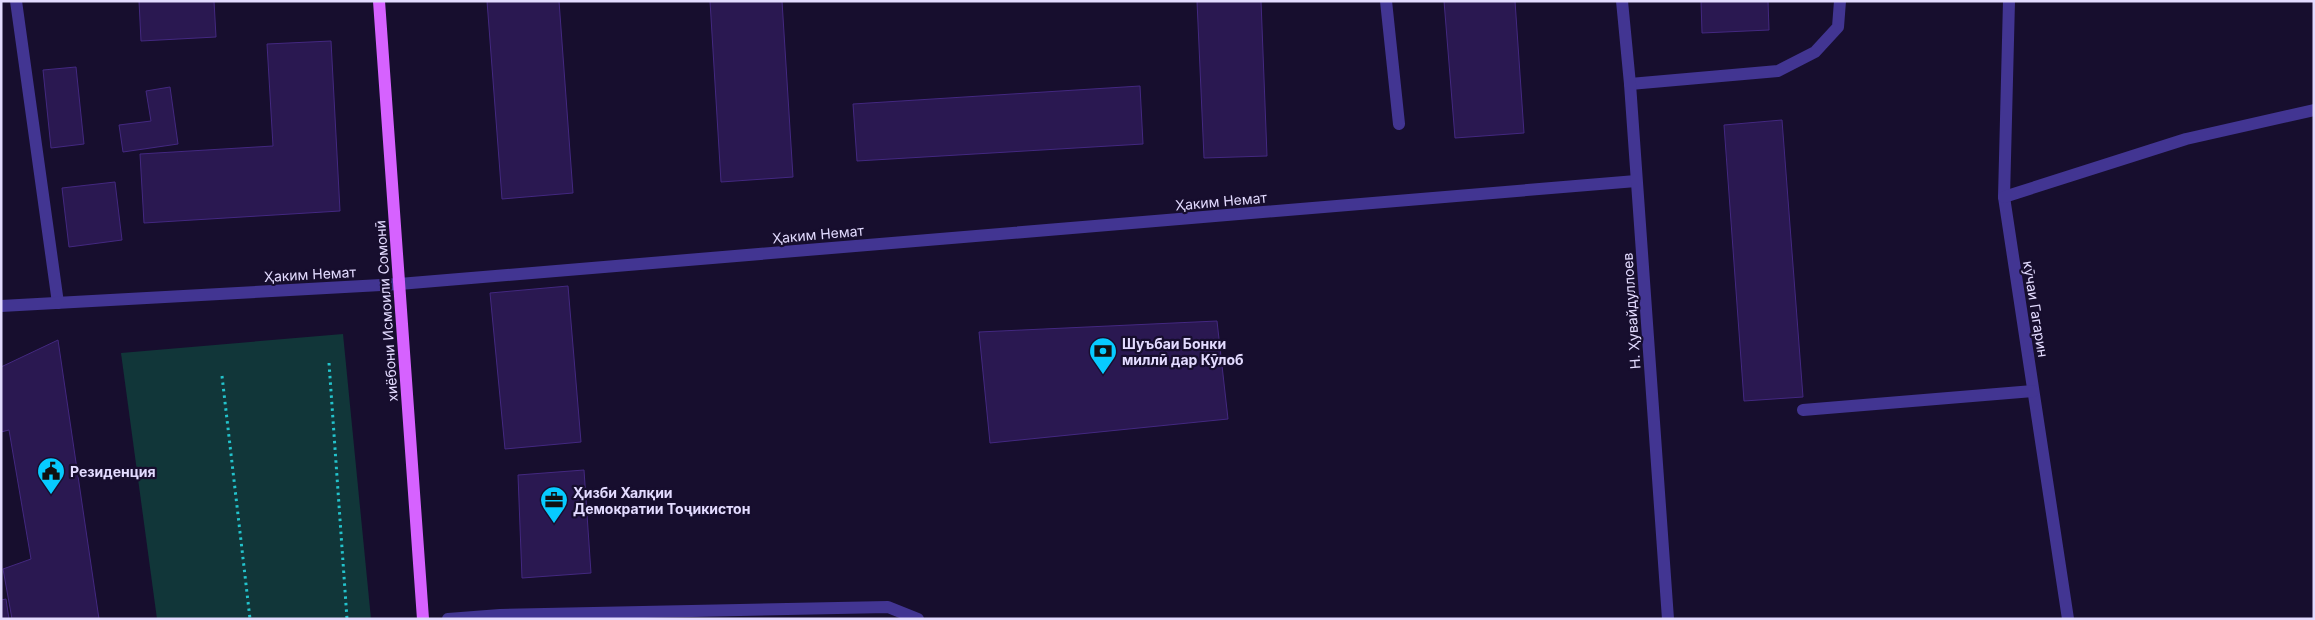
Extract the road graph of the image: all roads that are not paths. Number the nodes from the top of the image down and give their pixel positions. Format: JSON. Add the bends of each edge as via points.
{"nodes":[{"id":1,"x":16,"y":1,"type":"edge"},
{"id":2,"x":379,"y":1,"type":"edge"},
{"id":3,"x":1386,"y":1,"type":"edge"},
{"id":4,"x":1622,"y":1,"type":"edge"},
{"id":5,"x":1840,"y":1,"type":"edge"},
{"id":6,"x":2010,"y":1,"type":"edge"},
{"id":7,"x":1630,"y":84,"type":"junction"},
{"id":8,"x":2314,"y":110,"type":"edge"},
{"id":9,"x":1399,"y":124,"type":"dead end"},
{"id":10,"x":1636,"y":181,"type":"junction"},
{"id":11,"x":2004,"y":197,"type":"junction"},
{"id":12,"x":399,"y":284,"type":"junction"},
{"id":13,"x":58,"y":303,"type":"junction"},
{"id":14,"x":1,"y":306,"type":"edge"},
{"id":15,"x":2033,"y":391,"type":"junction"},
{"id":16,"x":1803,"y":410,"type":"dead end"},
{"id":17,"x":423,"y":619,"type":"edge"},
{"id":18,"x":448,"y":619,"type":"edge"},
{"id":19,"x":918,"y":619,"type":"edge"},
{"id":20,"x":1668,"y":619,"type":"edge"},
{"id":21,"x":2068,"y":619,"type":"edge"}],
"edges":[{"from":1,"to":13,"type":"street"},
{"from":2,"to":12,"type":"main road","name":"хиёбони Исмоили Сомонӣ"},
{"from":3,"to":9,"type":"street"},
{"from":4,"to":7,"type":"street","name":"Н. Ҳувайдуллоев"},
{"from":5,"to":7,"type":"street","via":[[1838,27],[1815,52],[1778,71]]},
{"from":6,"to":11,"type":"street","name":"кӯчаи Гагарин"},
{"from":7,"to":10,"type":"street","name":"Н. Ҳувайдуллоев"},
{"from":8,"to":11,"type":"street","via":[[2186,138]]},
{"from":10,"to":12,"type":"street","name":"Ҳаким Немат"},
{"from":10,"to":20,"type":"street","name":"Н. Ҳувайдуллоев"},
{"from":11,"to":15,"type":"street","name":"кӯчаи Гагарин"},
{"from":12,"to":13,"type":"street","name":"Ҳаким Немат"},
{"from":12,"to":17,"type":"main road","name":"хиёбони Исмоили Сомонӣ"},
{"from":13,"to":14,"type":"street","name":"Ҳаким Немат"},
{"from":15,"to":16,"type":"street"},
{"from":15,"to":21,"type":"street","name":"кӯчаи Гагарин"},
{"from":18,"to":19,"type":"street","via":[[500,615],[888,608]]}]}
